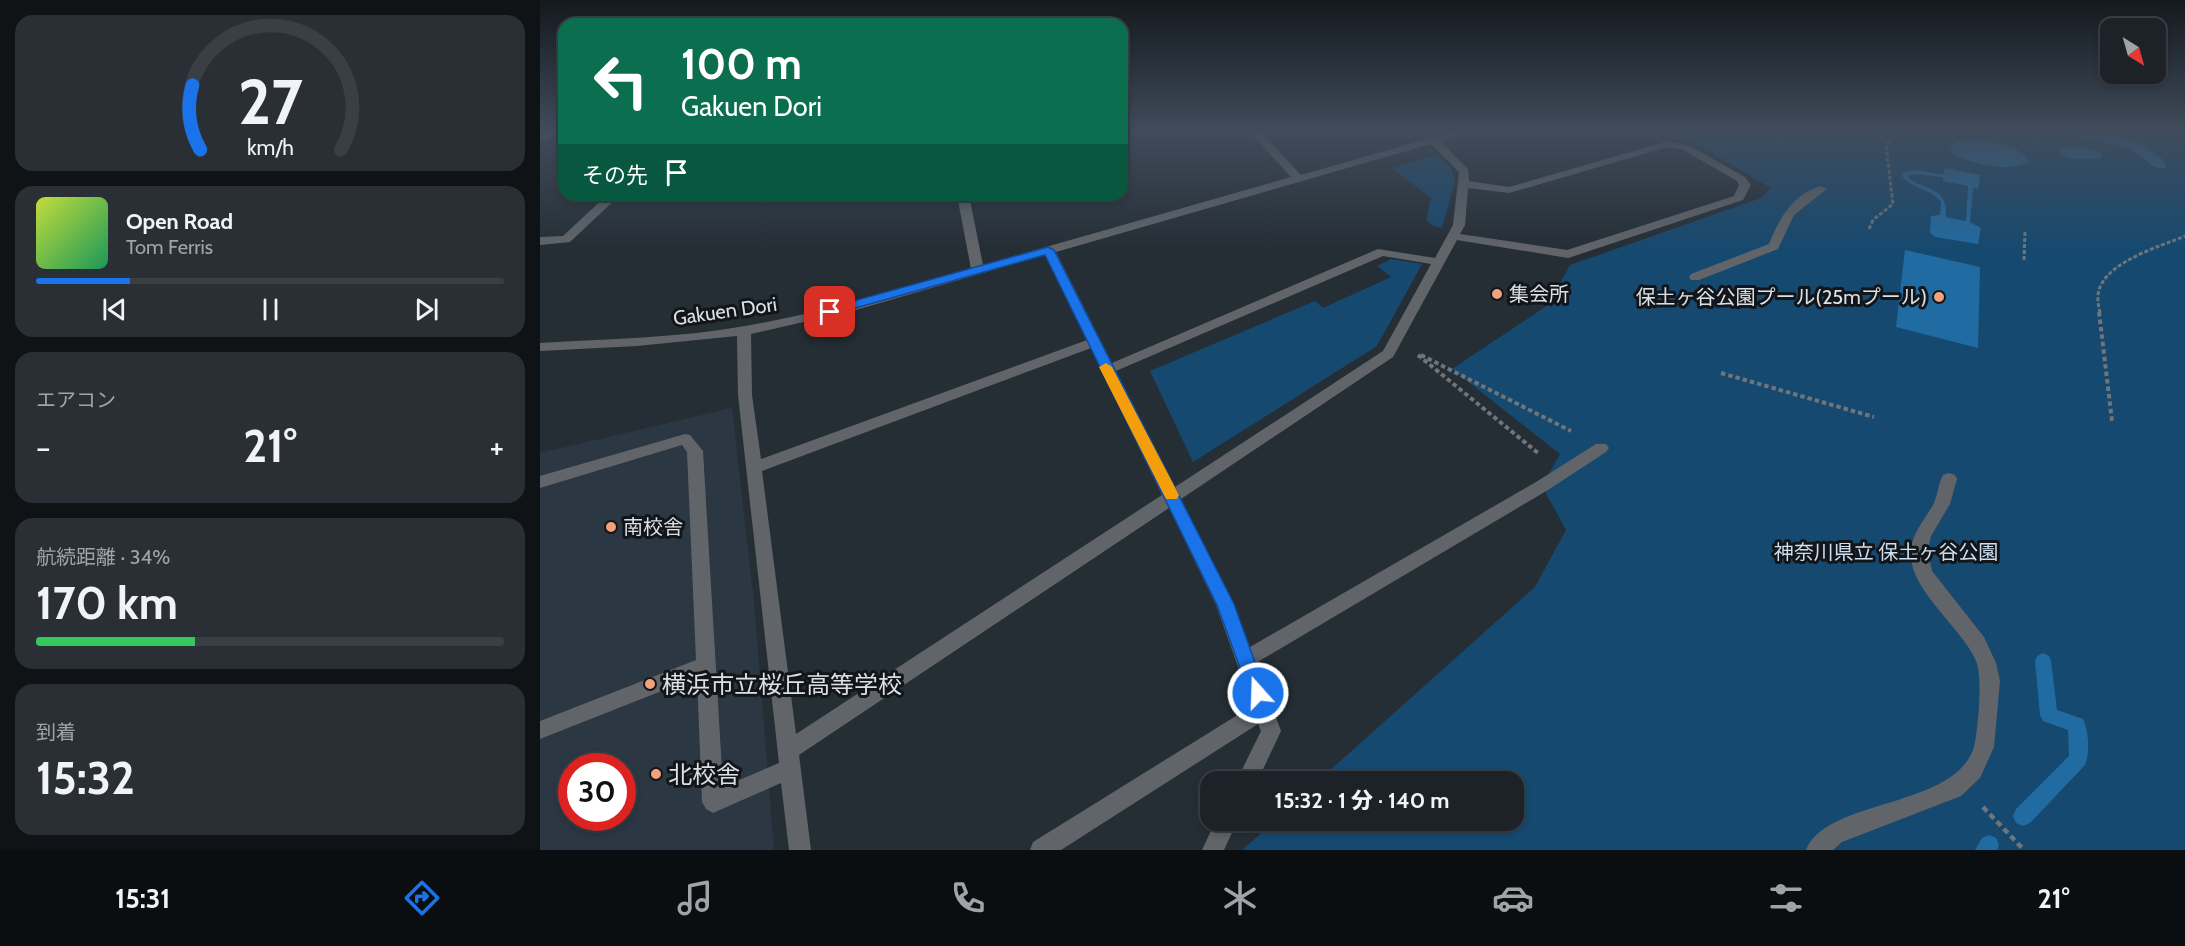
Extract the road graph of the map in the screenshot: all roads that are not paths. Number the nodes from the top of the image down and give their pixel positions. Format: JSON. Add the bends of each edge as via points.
{"nodes":[{"id":1,"x":1291,"y":171,"type":"edge"},
{"id":2,"x":1324,"y":171,"type":"edge"},
{"id":3,"x":1464,"y":171,"type":"edge"},
{"id":4,"x":1576,"y":171,"type":"edge"},
{"id":5,"x":1726,"y":171,"type":"edge"},
{"id":6,"x":1298,"y":178,"type":"junction"},
{"id":7,"x":1463,"y":184,"type":"junction"},
{"id":8,"x":1821,"y":189,"type":"dead end"},
{"id":9,"x":607,"y":201,"type":"edge"},
{"id":10,"x":964,"y":201,"type":"edge"},
{"id":11,"x":1453,"y":236,"type":"junction"},
{"id":12,"x":540,"y":241,"type":"edge"},
{"id":13,"x":1048,"y":250,"type":"junction"},
{"id":14,"x":1438,"y":261,"type":"junction"},
{"id":15,"x":978,"y":271,"type":"junction"},
{"id":16,"x":1695,"y":277,"type":"dead end"},
{"id":17,"x":744,"y":331,"type":"junction"},
{"id":18,"x":1094,"y":342,"type":"junction"},
{"id":19,"x":540,"y":347,"type":"edge"},
{"id":20,"x":1107,"y":370,"type":"junction"},
{"id":21,"x":1601,"y":448,"type":"road end"},
{"id":22,"x":754,"y":468,"type":"junction"},
{"id":23,"x":1949,"y":479,"type":"dead end"},
{"id":24,"x":540,"y":482,"type":"edge"},
{"id":25,"x":1173,"y":497,"type":"junction"},
{"id":26,"x":1246,"y":659,"type":"junction"},
{"id":27,"x":706,"y":665,"type":"junction"},
{"id":28,"x":1264,"y":709,"type":"junction"},
{"id":29,"x":540,"y":730,"type":"edge"},
{"id":30,"x":789,"y":760,"type":"junction"},
{"id":31,"x":1251,"y":771,"type":"edge"},
{"id":32,"x":1222,"y":831,"type":"edge"},
{"id":33,"x":800,"y":850,"type":"edge"},
{"id":34,"x":1041,"y":850,"type":"edge"},
{"id":35,"x":1213,"y":850,"type":"edge"},
{"id":36,"x":1817,"y":850,"type":"edge"}],
"edges":[{"from":1,"to":6,"type":"street"},
{"from":2,"to":6,"type":"street","name":"Gakuen Dori"},
{"from":3,"to":7,"type":"street"},
{"from":4,"to":7,"type":"street","via":[[1509,190]]},
{"from":5,"to":11,"type":"street","via":[[1745,186],[1739,198],[1568,254]]},
{"from":6,"to":13,"type":"street","name":"Gakuen Dori"},
{"from":7,"to":11,"type":"street","via":[[1459,225]]},
{"from":8,"to":16,"type":"street","via":[[1788,213],[1774,246]]},
{"from":9,"to":12,"type":"street","via":[[566,239]]},
{"from":10,"to":15,"type":"street"},
{"from":11,"to":14,"type":"street"},
{"from":13,"to":15,"type":"street","name":"Gakuen Dori"},
{"from":13,"to":18,"type":"street"},
{"from":14,"to":20,"type":"street","via":[[1382,252]]},
{"from":14,"to":25,"type":"street","via":[[1388,354]]},
{"from":15,"to":17,"type":"street","name":"Gakuen Dori","via":[[851,307]]},
{"from":17,"to":19,"type":"street","name":"Gakuen Dori"},
{"from":17,"to":22,"type":"street","via":[[745,395]]},
{"from":18,"to":20,"type":"street"},
{"from":18,"to":22,"type":"street"},
{"from":20,"to":25,"type":"street"},
{"from":21,"to":26,"type":"street"},
{"from":22,"to":30,"type":"street"},
{"from":23,"to":36,"type":"street","via":[[1942,504],[1923,535],[1919,551],[1924,573],[1977,643],[1986,663],[1990,681],[1984,747],[1973,771],[1954,789],[1835,834]]},
{"from":24,"to":27,"type":"street","via":[[685,438],[695,451]]},
{"from":25,"to":26,"type":"street","via":[[1225,604]]},
{"from":25,"to":30,"type":"street"},
{"from":26,"to":28,"type":"street"},
{"from":27,"to":29,"type":"street"},
{"from":27,"to":30,"type":"street","via":[[713,802]]},
{"from":28,"to":31,"type":"street","via":[[1271,731]]},
{"from":28,"to":34,"type":"street"},
{"from":30,"to":33,"type":"street"},
{"from":32,"to":35,"type":"street"}]}
